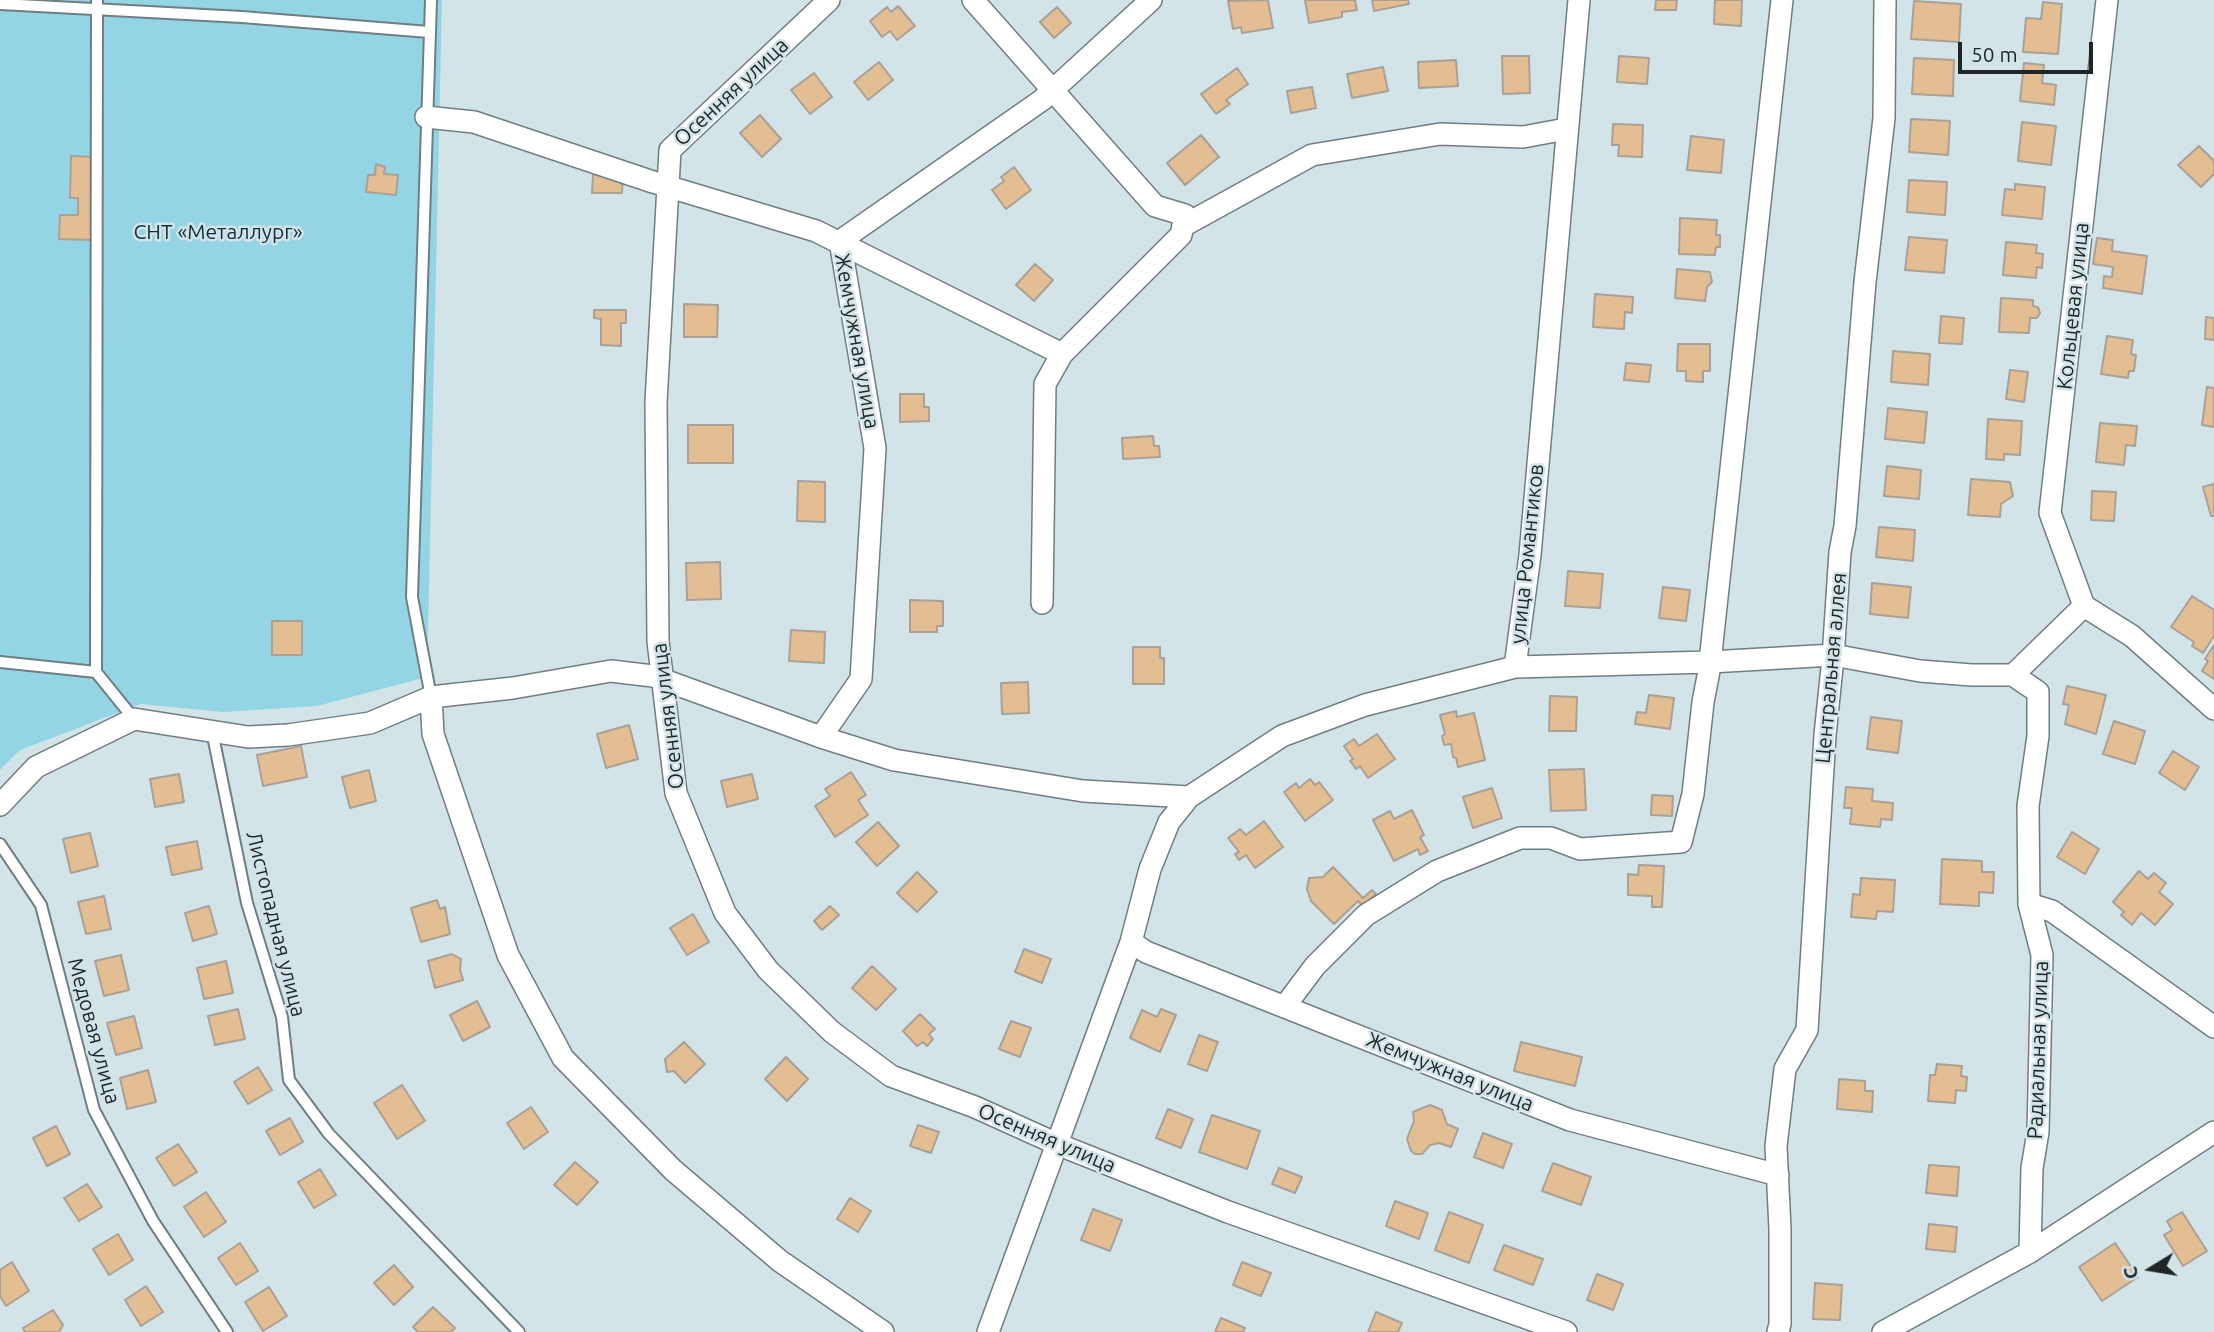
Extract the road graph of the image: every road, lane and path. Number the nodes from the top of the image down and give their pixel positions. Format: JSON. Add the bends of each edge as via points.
{"nodes":[{"id":1,"x":431,"y":0,"type":"edge"},
{"id":2,"x":829,"y":0,"type":"edge"},
{"id":3,"x":973,"y":0,"type":"edge"},
{"id":4,"x":1151,"y":0,"type":"edge"},
{"id":5,"x":1579,"y":0,"type":"edge"},
{"id":6,"x":1782,"y":0,"type":"edge"},
{"id":7,"x":1885,"y":0,"type":"edge"},
{"id":8,"x":2107,"y":0,"type":"edge"},
{"id":9,"x":0,"y":4,"type":"edge"},
{"id":10,"x":97,"y":5,"type":"edge"},
{"id":11,"x":429,"y":32,"type":"junction"},
{"id":12,"x":1053,"y":89,"type":"junction"},
{"id":13,"x":426,"y":117,"type":"junction"},
{"id":14,"x":1566,"y":130,"type":"junction"},
{"id":15,"x":668,"y":186,"type":"junction"},
{"id":16,"x":1183,"y":226,"type":"junction"},
{"id":17,"x":841,"y":244,"type":"junction"},
{"id":18,"x":1062,"y":354,"type":"junction"},
{"id":19,"x":1042,"y":603,"type":"dead end"},
{"id":20,"x":2084,"y":606,"type":"junction"},
{"id":21,"x":1833,"y":654,"type":"junction"},
{"id":22,"x":0,"y":662,"type":"edge"},
{"id":23,"x":1710,"y":662,"type":"junction"},
{"id":24,"x":1515,"y":667,"type":"junction"},
{"id":25,"x":96,"y":672,"type":"junction"},
{"id":26,"x":2013,"y":675,"type":"junction"},
{"id":27,"x":663,"y":679,"type":"junction"},
{"id":28,"x":430,"y":697,"type":"junction"},
{"id":29,"x":2214,"y":709,"type":"edge"},
{"id":30,"x":134,"y":719,"type":"junction"},
{"id":31,"x":212,"y":731,"type":"junction"},
{"id":32,"x":821,"y":737,"type":"junction"},
{"id":33,"x":1189,"y":797,"type":"junction"},
{"id":34,"x":0,"y":805,"type":"edge"},
{"id":35,"x":0,"y":844,"type":"edge"},
{"id":36,"x":2029,"y":904,"type":"junction"},
{"id":37,"x":1131,"y":942,"type":"junction"},
{"id":38,"x":1285,"y":1006,"type":"junction"},
{"id":39,"x":2214,"y":1027,"type":"edge"},
{"id":40,"x":2214,"y":1132,"type":"edge"},
{"id":41,"x":1057,"y":1144,"type":"junction"},
{"id":42,"x":1778,"y":1175,"type":"junction"},
{"id":43,"x":2030,"y":1252,"type":"junction"},
{"id":44,"x":227,"y":1332,"type":"edge"},
{"id":45,"x":519,"y":1332,"type":"edge"},
{"id":46,"x":883,"y":1332,"type":"edge"},
{"id":47,"x":988,"y":1332,"type":"edge"},
{"id":48,"x":1566,"y":1332,"type":"edge"},
{"id":49,"x":1777,"y":1332,"type":"edge"},
{"id":50,"x":1883,"y":1332,"type":"edge"}],
"edges":[{"from":1,"to":11,"type":"lane"},
{"from":2,"to":15,"type":"street","name":"Осенняя улица","via":[[670,150]]},
{"from":3,"to":12,"type":"street"},
{"from":4,"to":12,"type":"street","name":"Жемчужная улица"},
{"from":5,"to":14,"type":"street","name":"улица Романтиков"},
{"from":6,"to":23,"type":"street"},
{"from":7,"to":21,"type":"street","name":"Центральная аллея","via":[[1884,118]]},
{"from":8,"to":20,"type":"street","name":"Кольцевая улица","via":[[2050,513]]},
{"from":9,"to":10,"type":"lane"},
{"from":10,"to":11,"type":"lane"},
{"from":10,"to":25,"type":"lane"},
{"from":11,"to":13,"type":"lane"},
{"from":12,"to":16,"type":"street","via":[[1155,206],[1185,215]]},
{"from":12,"to":17,"type":"street","name":"Жемчужная улица"},
{"from":13,"to":15,"type":"street","via":[[474,122]]},
{"from":13,"to":28,"type":"lane","via":[[412,597]]},
{"from":14,"to":16,"type":"street","via":[[1523,137],[1440,134],[1312,155]]},
{"from":14,"to":24,"type":"street","name":"улица Романтиков","via":[[1530,555]]},
{"from":15,"to":17,"type":"street","via":[[816,231]]},
{"from":15,"to":27,"type":"street","name":"Осенняя улица","via":[[656,402]]},
{"from":16,"to":18,"type":"street","via":[[1181,235]]},
{"from":17,"to":18,"type":"street"},
{"from":17,"to":32,"type":"street","name":"Жемчужная улица","via":[[875,448],[862,679]]},
{"from":18,"to":19,"type":"street","via":[[1045,384]]},
{"from":20,"to":26,"type":"street"},
{"from":20,"to":29,"type":"street","via":[[2132,636]]},
{"from":21,"to":23,"type":"street"},
{"from":21,"to":26,"type":"street","via":[[1920,671]]},
{"from":21,"to":42,"type":"street","name":"Центральная аллея","via":[[1807,1030],[1785,1069],[1776,1146]]},
{"from":22,"to":25,"type":"lane"},
{"from":23,"to":24,"type":"street"},
{"from":23,"to":38,"type":"street","via":[[1693,793],[1681,842],[1580,849],[1551,838],[1520,838],[1437,871],[1366,915],[1315,967]]},
{"from":24,"to":33,"type":"street","name":"улица Романтиков","via":[[1365,705],[1282,736]]},
{"from":25,"to":30,"type":"lane"},
{"from":26,"to":36,"type":"street","via":[[2038,692],[2038,736],[2028,806]]},
{"from":27,"to":28,"type":"street","via":[[611,671]]},
{"from":27,"to":32,"type":"street"},
{"from":27,"to":41,"type":"street","name":"Осенняя улица","via":[[676,793],[725,914],[768,970],[832,1032],[891,1076]]},
{"from":28,"to":31,"type":"street","via":[[370,723],[248,737]]},
{"from":28,"to":46,"type":"street","via":[[433,734],[508,955],[563,1059],[673,1170],[780,1261]]},
{"from":30,"to":31,"type":"street"},
{"from":30,"to":34,"type":"street","via":[[36,767]]},
{"from":31,"to":45,"type":"lane","name":"Листопадная улица","via":[[247,903],[282,1017],[289,1080],[329,1134]]},
{"from":32,"to":33,"type":"street","via":[[894,760],[1045,785]]},
{"from":33,"to":37,"type":"street","name":"улица Романтиков","via":[[1169,822],[1150,869]]},
{"from":35,"to":44,"type":"lane","name":"Медовая улица","via":[[41,905],[94,1110],[153,1221]]},
{"from":36,"to":39,"type":"street","via":[[2052,911]]},
{"from":36,"to":43,"type":"street","name":"Радиальная улица","via":[[2042,955]]},
{"from":37,"to":38,"type":"street","name":"Жемчужная улица"},
{"from":37,"to":41,"type":"street","name":"улица Романтиков"},
{"from":38,"to":42,"type":"street","name":"Жемчужная улица","via":[[1570,1120]]},
{"from":40,"to":43,"type":"street"},
{"from":41,"to":47,"type":"street","name":"улица Романтиков"},
{"from":41,"to":48,"type":"street","name":"Осенняя улица","via":[[1228,1212]]},
{"from":42,"to":49,"type":"street","name":"Центральная аллея"},
{"from":43,"to":50,"type":"street"}]}
